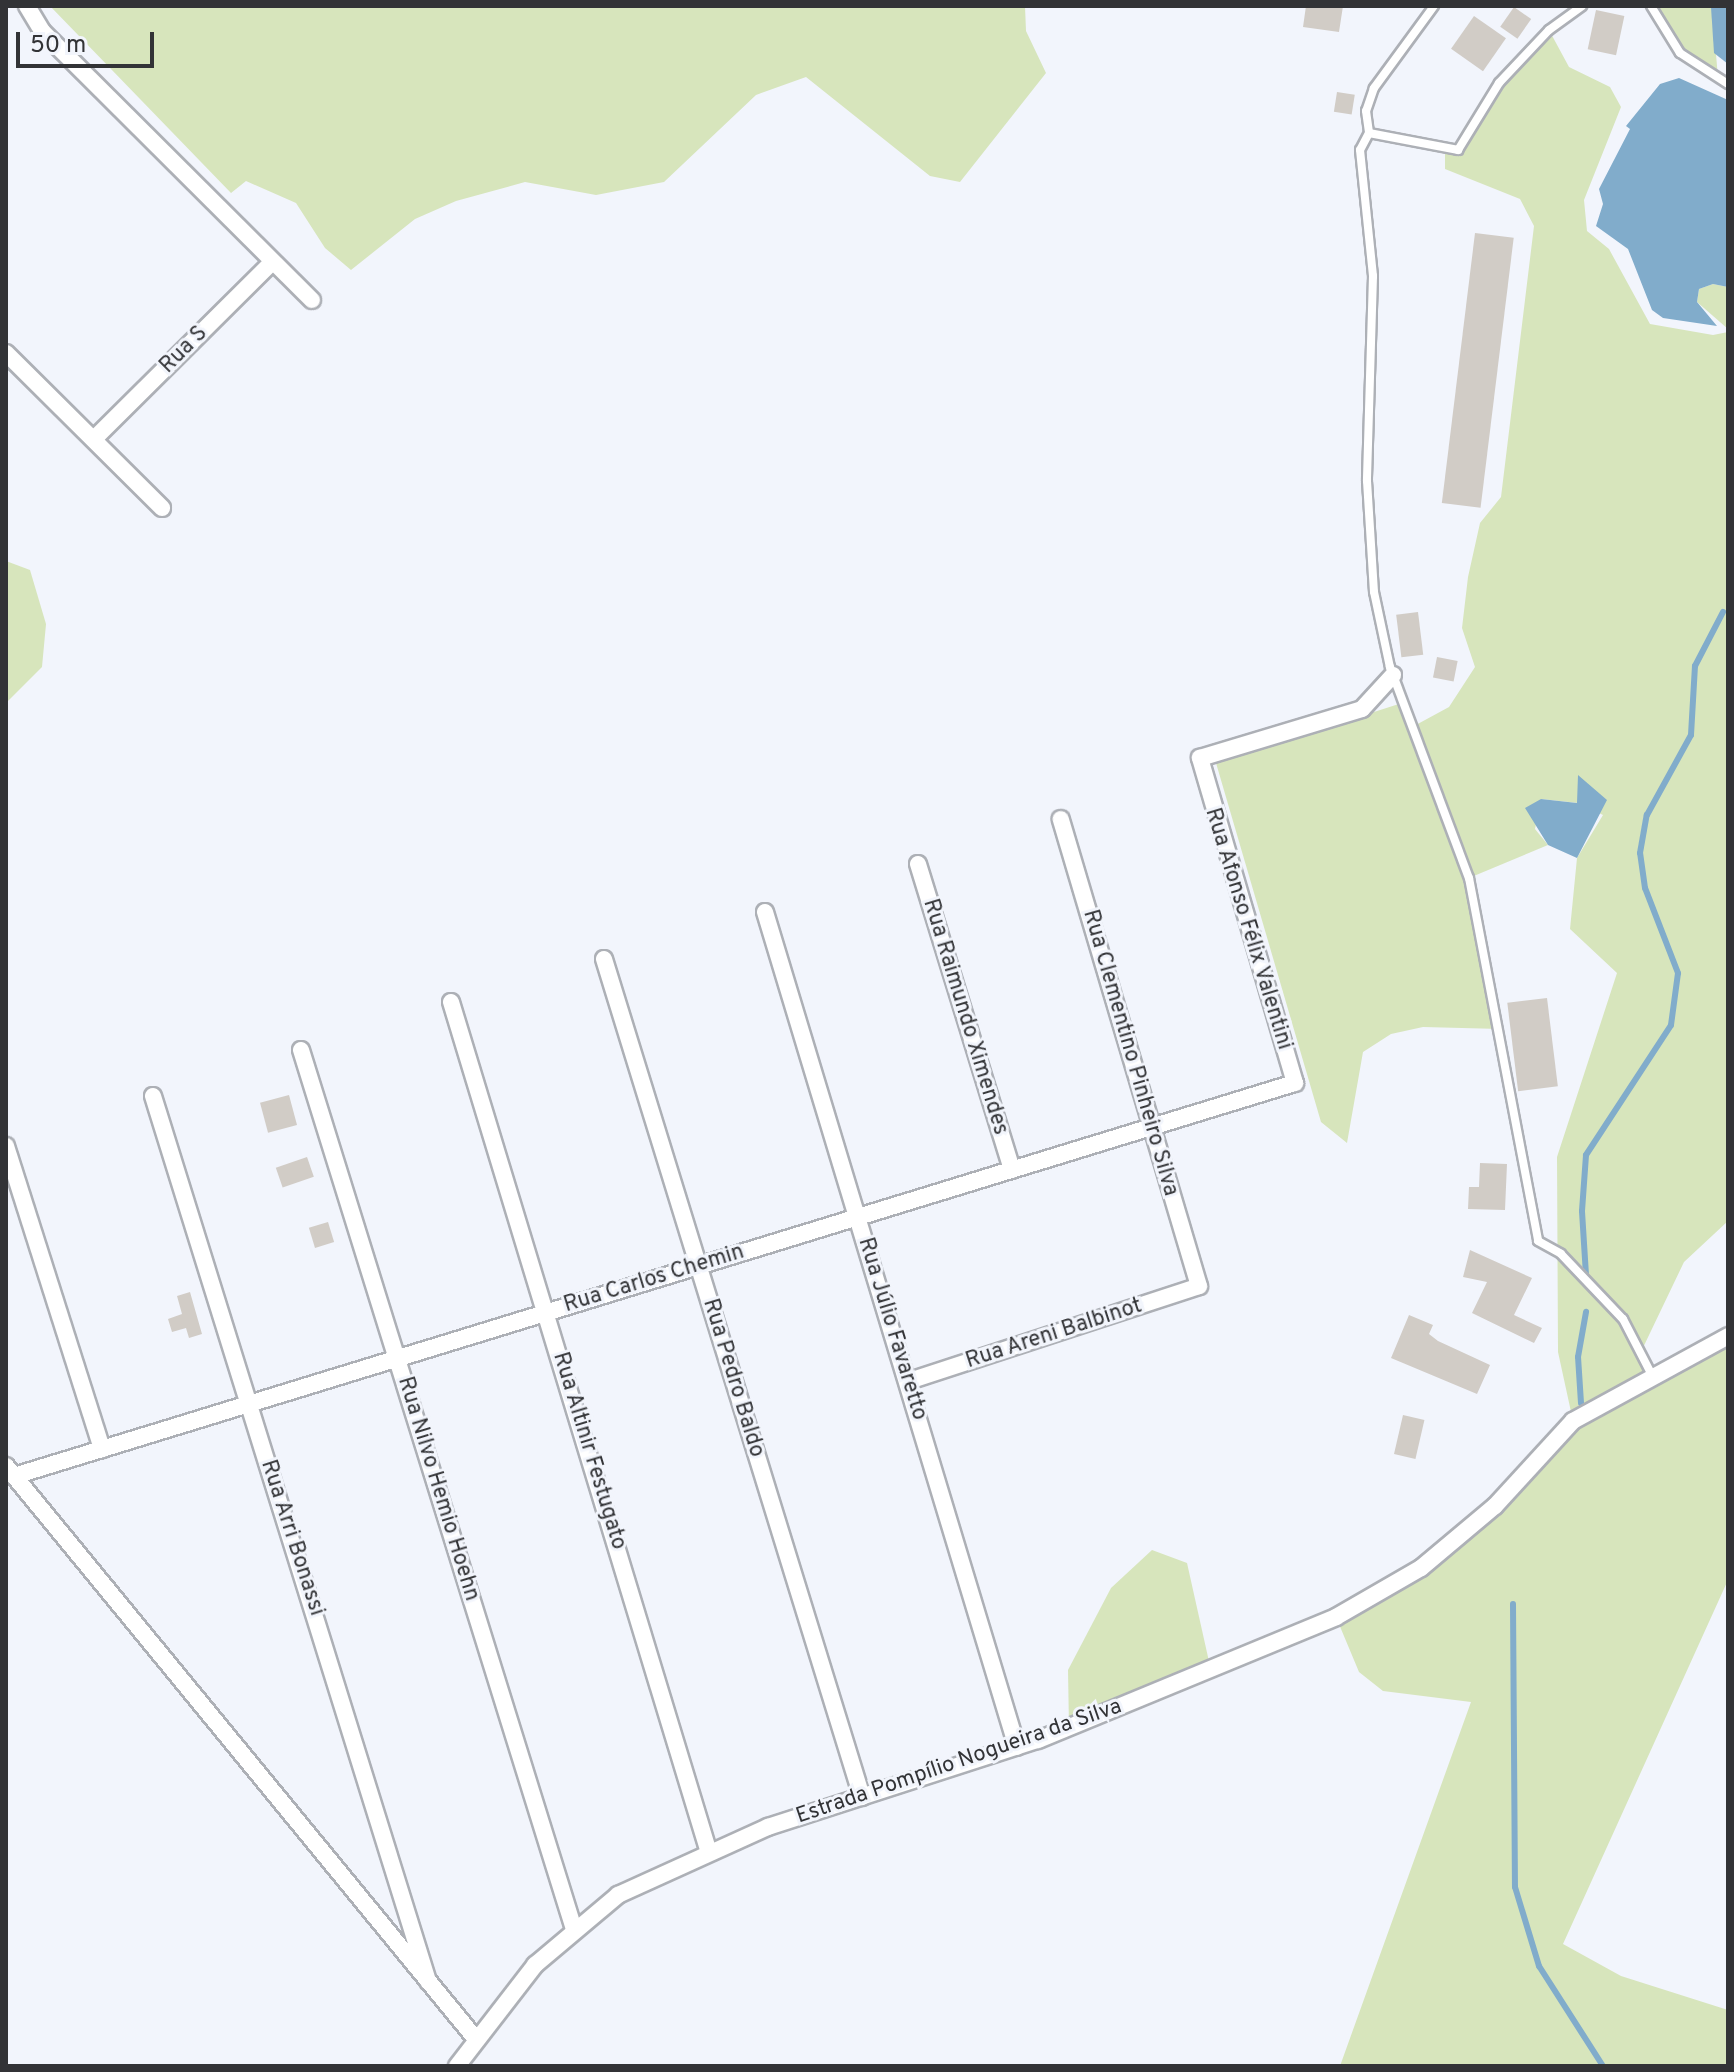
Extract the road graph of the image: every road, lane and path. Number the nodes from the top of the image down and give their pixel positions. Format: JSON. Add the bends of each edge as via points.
{"nodes":[{"id":1,"x":27,"y":6,"type":"edge"},
{"id":2,"x":1434,"y":6,"type":"edge"},
{"id":3,"x":1582,"y":6,"type":"edge"},
{"id":4,"x":1651,"y":6,"type":"edge"},
{"id":5,"x":1728,"y":84,"type":"edge"},
{"id":6,"x":1369,"y":133,"type":"junction"},
{"id":7,"x":272,"y":262,"type":"junction"},
{"id":8,"x":312,"y":300,"type":"dead end"},
{"id":9,"x":6,"y":353,"type":"edge"},
{"id":10,"x":95,"y":438,"type":"junction"},
{"id":11,"x":162,"y":508,"type":"dead end"},
{"id":12,"x":1393,"y":675,"type":"junction"},
{"id":13,"x":1061,"y":819,"type":"dead end"},
{"id":14,"x":918,"y":864,"type":"dead end"},
{"id":15,"x":765,"y":912,"type":"dead end"},
{"id":16,"x":604,"y":959,"type":"dead end"},
{"id":17,"x":451,"y":1002,"type":"dead end"},
{"id":18,"x":301,"y":1050,"type":"dead end"},
{"id":19,"x":1295,"y":1083,"type":"joint"},
{"id":20,"x":153,"y":1096,"type":"dead end"},
{"id":21,"x":1152,"y":1127,"type":"junction"},
{"id":22,"x":6,"y":1146,"type":"edge"},
{"id":23,"x":1012,"y":1170,"type":"junction"},
{"id":24,"x":858,"y":1217,"type":"junction"},
{"id":25,"x":698,"y":1266,"type":"junction"},
{"id":26,"x":1199,"y":1286,"type":"joint"},
{"id":27,"x":547,"y":1312,"type":"junction"},
{"id":28,"x":1728,"y":1336,"type":"edge"},
{"id":29,"x":397,"y":1358,"type":"junction"},
{"id":30,"x":1654,"y":1378,"type":"junction"},
{"id":31,"x":909,"y":1381,"type":"junction"},
{"id":32,"x":250,"y":1403,"type":"junction"},
{"id":33,"x":102,"y":1449,"type":"junction"},
{"id":34,"x":10,"y":1471,"type":"edge"},
{"id":35,"x":1017,"y":1747,"type":"junction"},
{"id":36,"x":862,"y":1797,"type":"junction"},
{"id":37,"x":709,"y":1853,"type":"junction"},
{"id":38,"x":574,"y":1929,"type":"junction"},
{"id":39,"x":428,"y":1981,"type":"junction"},
{"id":40,"x":475,"y":2038,"type":"junction"},
{"id":41,"x":457,"y":2066,"type":"edge"}],
"edges":[{"from":1,"to":7,"type":"street","via":[[42,31]]},
{"from":2,"to":6,"type":"lane","via":[[1374,88],[1366,111]]},
{"from":3,"to":6,"type":"lane","via":[[1549,30],[1499,83],[1458,150]]},
{"from":4,"to":5,"type":"lane","via":[[1680,53]]},
{"from":6,"to":12,"type":"lane","via":[[1360,150],[1373,276],[1367,481],[1374,592]]},
{"from":7,"to":8,"type":"street"},
{"from":7,"to":10,"type":"street","name":"Rua S"},
{"from":9,"to":10,"type":"street"},
{"from":10,"to":11,"type":"street"},
{"from":12,"to":19,"type":"street","name":"Rua Afonso Félix Valentini","via":[[1362,709],[1200,758]]},
{"from":12,"to":30,"type":"lane","via":[[1469,878],[1538,1241],[1561,1254],[1623,1319]]},
{"from":13,"to":21,"type":"street","name":"Rua Clementino Pinheiro Silva"},
{"from":14,"to":23,"type":"street","name":"Rua Raimundo Ximendes"},
{"from":15,"to":24,"type":"street","name":"Rua Júlio Favaretto"},
{"from":16,"to":25,"type":"street","name":"Rua Pedro Baldo"},
{"from":17,"to":27,"type":"street","name":"Rua Altinir Festugato"},
{"from":18,"to":29,"type":"street","name":"Rua Nilvo Hemio Hoehn"},
{"from":19,"to":21,"type":"street","name":"Rua Carlos Chemin"},
{"from":20,"to":32,"type":"street","name":"Rua Arri Bonassi"},
{"from":21,"to":23,"type":"street","name":"Rua Carlos Chemin"},
{"from":21,"to":26,"type":"street","name":"Rua Clementino Pinheiro Silva"},
{"from":22,"to":33,"type":"street"},
{"from":23,"to":24,"type":"street","name":"Rua Carlos Chemin"},
{"from":24,"to":25,"type":"street","name":"Rua Carlos Chemin"},
{"from":24,"to":31,"type":"street","name":"Rua Júlio Favaretto"},
{"from":25,"to":27,"type":"street","name":"Rua Carlos Chemin"},
{"from":25,"to":36,"type":"street","name":"Rua Pedro Baldo"},
{"from":26,"to":31,"type":"street","name":"Rua Areni Balbinot"},
{"from":27,"to":29,"type":"street","name":"Rua Carlos Chemin"},
{"from":27,"to":37,"type":"street","name":"Rua Altinir Festugato"},
{"from":28,"to":30,"type":"street","name":"Estrada Pompílio Nogueira da Silva"},
{"from":29,"to":32,"type":"street","name":"Rua Carlos Chemin"},
{"from":29,"to":38,"type":"street","name":"Rua Nilvo Hemio Hoehn"},
{"from":30,"to":35,"type":"street","name":"Estrada Pompílio Nogueira da Silva","via":[[1573,1421],[1495,1506],[1421,1568],[1348,1610],[1121,1709]]},
{"from":31,"to":35,"type":"street","name":"Rua Júlio Favaretto"},
{"from":32,"to":33,"type":"street","name":"Rua Carlos Chemin"},
{"from":32,"to":39,"type":"street","name":"Rua Arri Bonassi"},
{"from":33,"to":34,"type":"street","name":"Rua Carlos Chemin"},
{"from":34,"to":39,"type":"street"},
{"from":35,"to":36,"type":"street","name":"Estrada Pompílio Nogueira da Silva"},
{"from":36,"to":37,"type":"street","name":"Estrada Pompílio Nogueira da Silva","via":[[768,1827]]},
{"from":37,"to":38,"type":"street","name":"Estrada Pompílio Nogueira da Silva","via":[[618,1895]]},
{"from":38,"to":40,"type":"street","name":"Estrada Pompílio Nogueira da Silva","via":[[535,1965]]},
{"from":39,"to":40,"type":"street"},
{"from":40,"to":41,"type":"street","name":"Estrada Pompílio Nogueira da Silva"}]}
